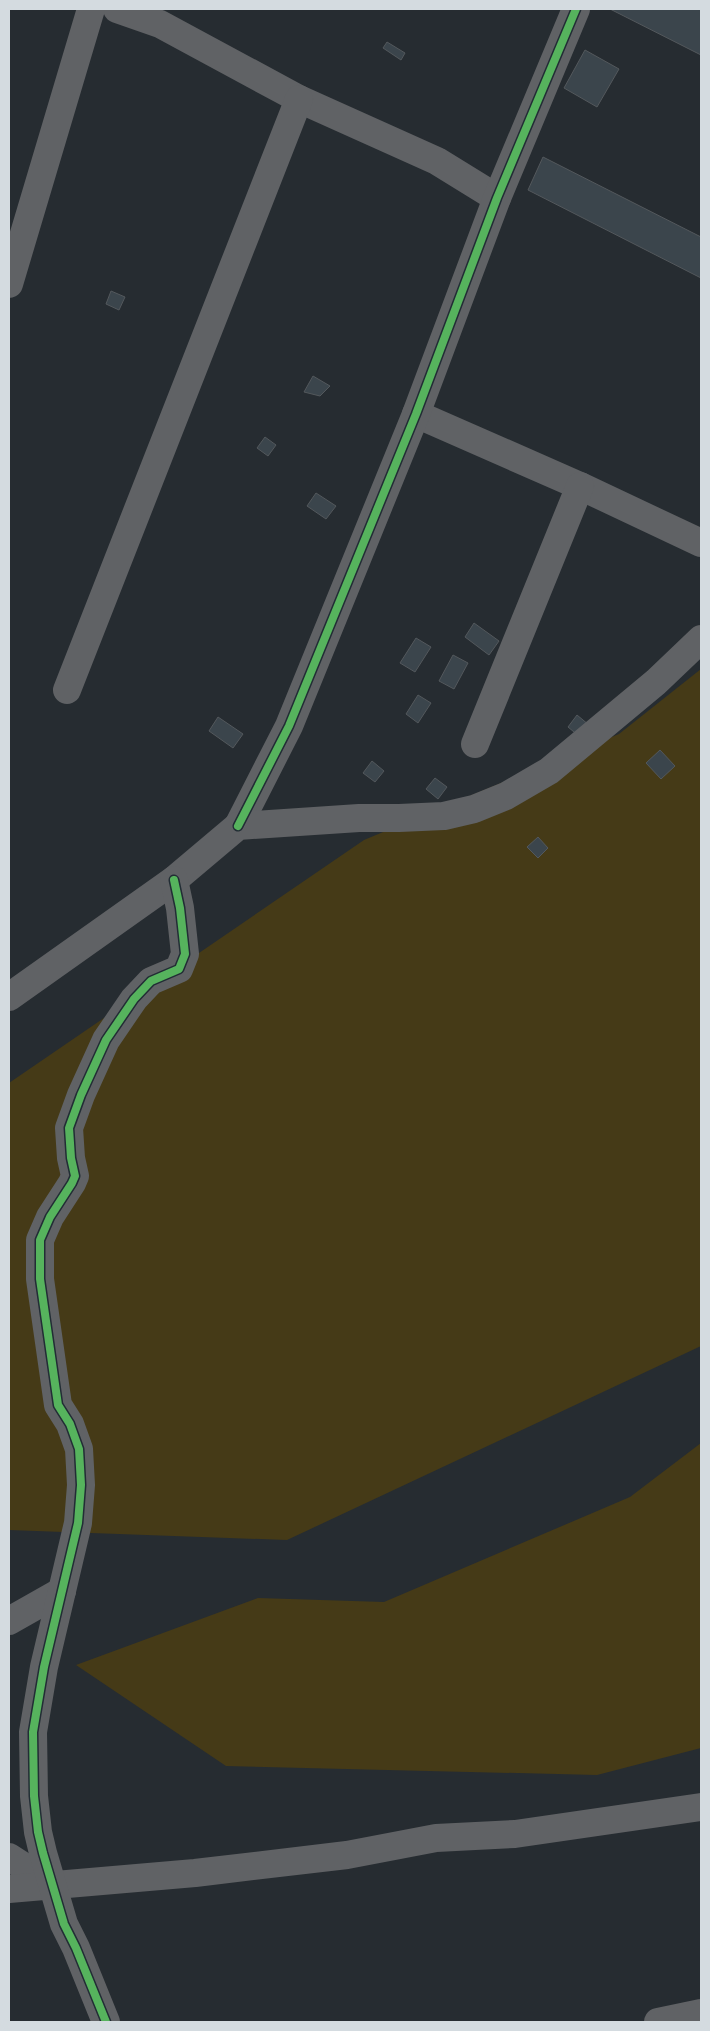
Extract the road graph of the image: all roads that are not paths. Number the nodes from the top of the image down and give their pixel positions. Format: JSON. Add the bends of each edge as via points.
{"nodes":[{"id":1,"x":91,"y":9,"type":"edge"},
{"id":2,"x":117,"y":9,"type":"edge"},
{"id":3,"x":576,"y":9,"type":"edge"},
{"id":4,"x":299,"y":99,"type":"junction"},
{"id":5,"x":496,"y":198,"type":"junction"},
{"id":6,"x":9,"y":284,"type":"edge"},
{"id":7,"x":416,"y":414,"type":"junction"},
{"id":8,"x":580,"y":486,"type":"junction"},
{"id":9,"x":701,"y":543,"type":"edge"},
{"id":10,"x":701,"y":639,"type":"edge"},
{"id":11,"x":67,"y":690,"type":"dead end"},
{"id":12,"x":475,"y":744,"type":"dead end"},
{"id":13,"x":238,"y":826,"type":"junction"},
{"id":14,"x":174,"y":880,"type":"junction"},
{"id":15,"x":9,"y":997,"type":"edge"},
{"id":16,"x":62,"y":1591,"type":"junction"},
{"id":17,"x":9,"y":1621,"type":"edge"},
{"id":18,"x":701,"y":1807,"type":"edge"},
{"id":19,"x":9,"y":1857,"type":"edge"},
{"id":20,"x":52,"y":1884,"type":"junction"},
{"id":21,"x":9,"y":1889,"type":"edge"},
{"id":22,"x":701,"y":2013,"type":"edge"},
{"id":23,"x":106,"y":2022,"type":"edge"},
{"id":24,"x":658,"y":2022,"type":"edge"}],
"edges":[{"from":1,"to":6,"type":"street"},
{"from":2,"to":4,"type":"street","via":[[160,24]]},
{"from":3,"to":5,"type":"street"},
{"from":4,"to":5,"type":"street","via":[[437,161]]},
{"from":4,"to":11,"type":"street"},
{"from":5,"to":7,"type":"street"},
{"from":7,"to":8,"type":"street"},
{"from":7,"to":13,"type":"street","via":[[289,726]]},
{"from":8,"to":9,"type":"street"},
{"from":8,"to":12,"type":"street"},
{"from":10,"to":13,"type":"street","via":[[656,682],[549,771],[506,796],[474,809],[444,816]]},
{"from":13,"to":14,"type":"street"},
{"from":14,"to":15,"type":"street"},
{"from":14,"to":16,"type":"street","via":[[185,954],[179,969],[152,981],[134,999],[106,1040],[69,1128],[70,1158],[75,1176],[40,1240],[40,1279],[58,1405],[70,1424],[79,1449],[78,1523]]},
{"from":16,"to":17,"type":"street"},
{"from":16,"to":20,"type":"street","via":[[44,1666],[33,1732],[38,1832]]},
{"from":18,"to":20,"type":"street","via":[[515,1834],[436,1838],[347,1855],[233,1869]]},
{"from":19,"to":20,"type":"street"},
{"from":20,"to":21,"type":"street"},
{"from":20,"to":23,"type":"street","via":[[68,1935]]},
{"from":22,"to":24,"type":"street"}]}
